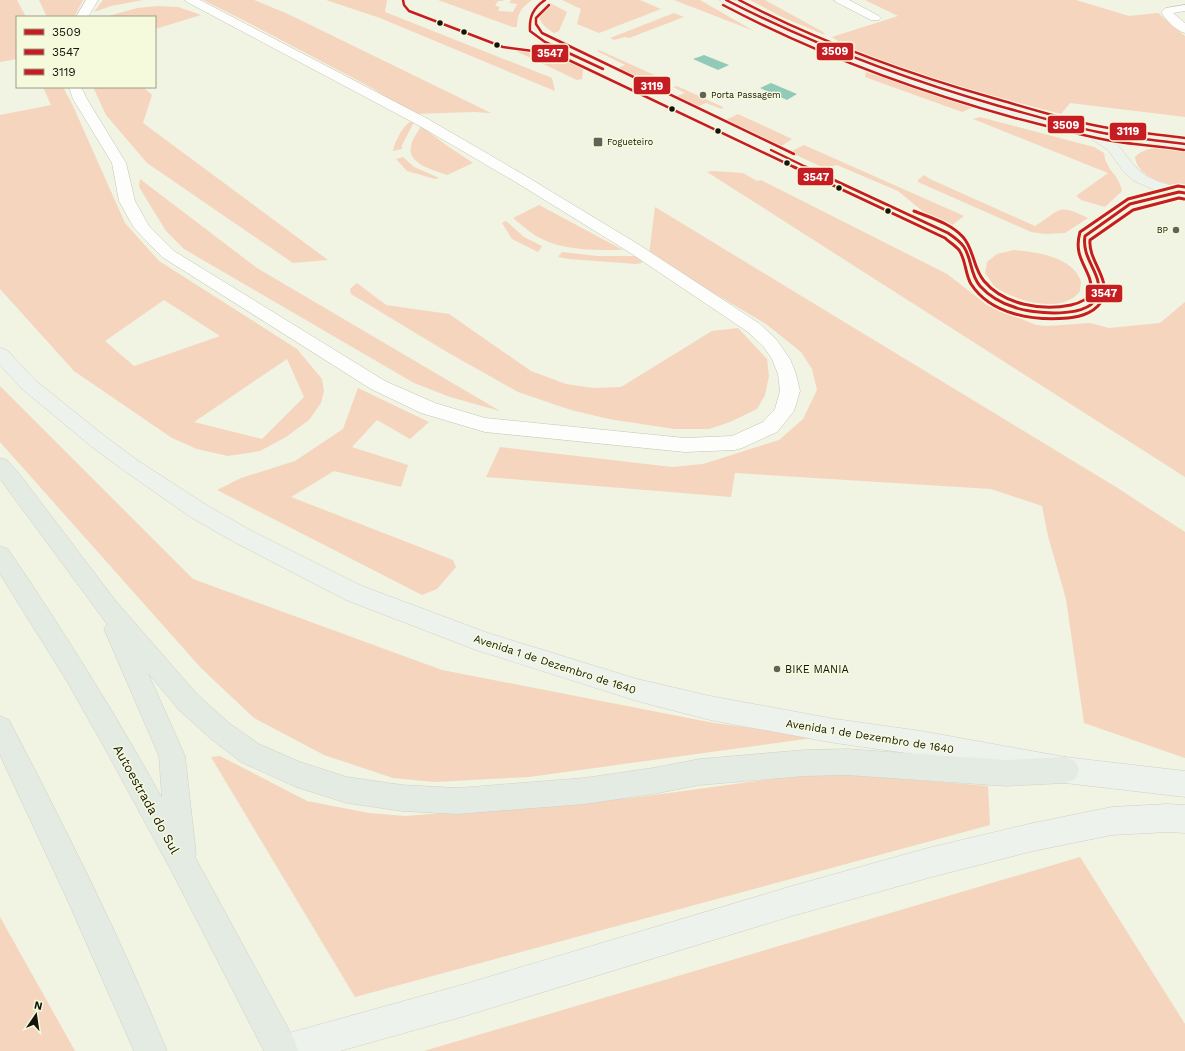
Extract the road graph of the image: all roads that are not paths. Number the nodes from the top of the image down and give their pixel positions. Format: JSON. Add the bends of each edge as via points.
{"nodes":[{"id":1,"x":92,"y":0,"type":"edge"},
{"id":2,"x":191,"y":0,"type":"edge"},
{"id":3,"x":726,"y":0,"type":"edge"},
{"id":4,"x":840,"y":0,"type":"edge"},
{"id":5,"x":1185,"y":8,"type":"edge"},
{"id":6,"x":83,"y":16,"type":"edge"},
{"id":7,"x":874,"y":18,"type":"dead end"},
{"id":8,"x":1185,"y":29,"type":"edge"},
{"id":9,"x":75,"y":88,"type":"edge"},
{"id":10,"x":1077,"y":127,"type":"junction"},
{"id":11,"x":1168,"y":141,"type":"junction"},
{"id":12,"x":1185,"y":144,"type":"edge"},
{"id":13,"x":1124,"y":162,"type":"junction"},
{"id":14,"x":1185,"y":193,"type":"edge"},
{"id":15,"x":0,"y":354,"type":"edge"},
{"id":16,"x":0,"y":465,"type":"edge"},
{"id":17,"x":0,"y":555,"type":"edge"},
{"id":18,"x":107,"y":607,"type":"junction"},
{"id":19,"x":0,"y":728,"type":"edge"},
{"id":20,"x":1065,"y":770,"type":"junction"},
{"id":21,"x":1185,"y":784,"type":"edge"},
{"id":22,"x":1185,"y":819,"type":"edge"},
{"id":23,"x":183,"y":863,"type":"junction"},
{"id":24,"x":151,"y":1051,"type":"edge"},
{"id":25,"x":282,"y":1051,"type":"edge"}],
"edges":[{"from":1,"to":6,"type":"street"},
{"from":2,"to":9,"type":"street","via":[[429,126],[628,245],[754,328],[770,343],[787,374],[790,391],[784,411],[770,427],[735,443],[685,445],[485,425],[428,408],[378,385],[168,254],[142,228],[127,201],[119,164]]},
{"from":3,"to":10,"type":"main road","via":[[785,31],[871,67],[946,92]]},
{"from":4,"to":7,"type":"street"},
{"from":5,"to":8,"type":"street","via":[[1167,12]]},
{"from":10,"to":11,"type":"main road","via":[[1128,137]]},
{"from":10,"to":13,"type":"main road","via":[[1103,139],[1116,150]]},
{"from":11,"to":12,"type":"main road"},
{"from":11,"to":13,"type":"main road","via":[[1152,141],[1129,146],[1124,151]]},
{"from":13,"to":14,"type":"main road","via":[[1129,169],[1148,182]]},
{"from":15,"to":20,"type":"main road","name":"Avenida 1 de Dezembro de 1640","via":[[28,384],[98,442],[200,512],[302,568],[406,614],[485,643],[644,692],[710,708]]},
{"from":16,"to":18,"type":"highway"},
{"from":17,"to":23,"type":"highway","name":"Autoestrada do Sul","via":[[80,680]]},
{"from":18,"to":20,"type":"highway","via":[[188,702],[220,731],[250,753],[296,774],[347,790],[402,798],[458,801],[584,791],[700,772],[804,763],[847,762],[1006,773]]},
{"from":18,"to":23,"type":"highway","via":[[172,756]]},
{"from":19,"to":24,"type":"highway","via":[[94,921]]},
{"from":20,"to":21,"type":"main road","name":"Avenida 1 de Dezembro de 1640"},
{"from":22,"to":25,"type":"main road","via":[[1112,821],[936,861],[792,901],[465,1000]]},
{"from":23,"to":25,"type":"highway","name":"Autoestrada do Sul"}]}
